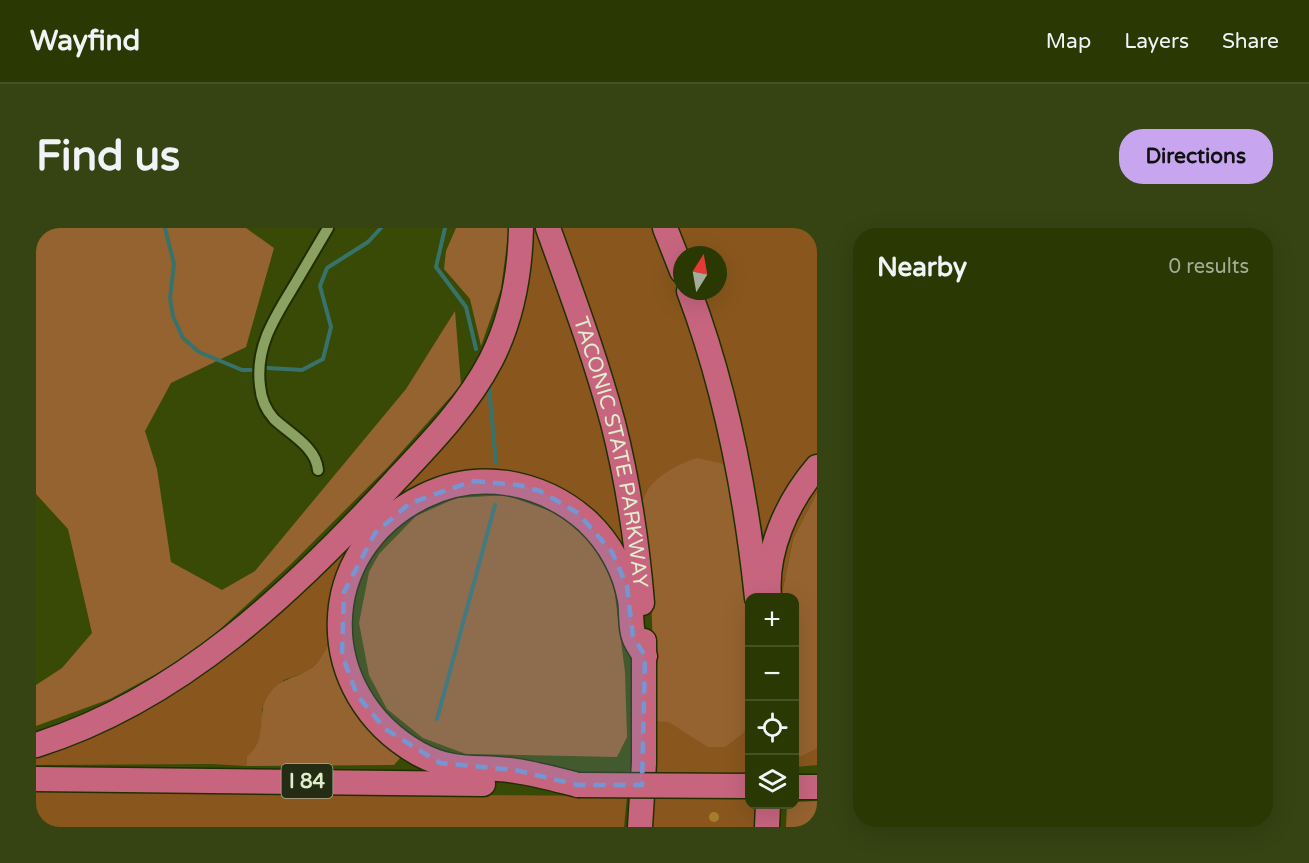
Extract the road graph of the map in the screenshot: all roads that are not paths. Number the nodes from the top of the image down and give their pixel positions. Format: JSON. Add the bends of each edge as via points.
{"nodes":[{"id":1,"x":328,"y":228,"type":"edge"},
{"id":2,"x":521,"y":228,"type":"edge"},
{"id":3,"x":548,"y":228,"type":"edge"},
{"id":4,"x":665,"y":228,"type":"edge"},
{"id":5,"x":673,"y":248,"type":"edge"},
{"id":6,"x":692,"y":300,"type":"edge"},
{"id":7,"x":817,"y":467,"type":"edge"},
{"id":8,"x":318,"y":470,"type":"dead end"},
{"id":9,"x":757,"y":593,"type":"edge"},
{"id":10,"x":769,"y":593,"type":"edge"},
{"id":11,"x":645,"y":656,"type":"junction"},
{"id":12,"x":36,"y":745,"type":"edge"},
{"id":13,"x":36,"y":779,"type":"edge"},
{"id":14,"x":578,"y":785,"type":"junction"},
{"id":15,"x":745,"y":786,"type":"edge"},
{"id":16,"x":799,"y":787,"type":"edge"},
{"id":17,"x":817,"y":787,"type":"edge"},
{"id":18,"x":768,"y":809,"type":"edge"},
{"id":19,"x":640,"y":827,"type":"edge"},
{"id":20,"x":767,"y":827,"type":"edge"}],
"edges":[{"from":1,"to":8,"type":"street","via":[[269,327],[258,370],[261,397],[272,417],[308,449]]},
{"from":2,"to":12,"type":"highway","via":[[516,286],[491,359],[454,414],[376,502],[288,588],[198,662],[124,708]]},
{"from":3,"to":11,"type":"highway","name":"TACONIC STATE PARKWAY","via":[[613,424],[633,520]]},
{"from":4,"to":5,"type":"highway"},
{"from":6,"to":9,"type":"highway","via":[[731,434]]},
{"from":7,"to":10,"type":"highway","via":[[780,528],[771,563]]},
{"from":11,"to":14,"type":"highway","via":[[633,636],[627,586],[612,552],[578,513],[540,491],[496,482],[473,482],[431,492],[390,518],[361,551],[344,592],[340,634],[348,676],[369,713],[402,743],[440,763],[460,768],[515,770]]},
{"from":11,"to":19,"type":"highway","name":"TACONIC STATE PARKWAY"},
{"from":13,"to":14,"type":"highway","number":"I 84"},
{"from":14,"to":15,"type":"highway","number":"I 84","bridge":true},
{"from":16,"to":17,"type":"highway"},
{"from":18,"to":20,"type":"highway"}]}
